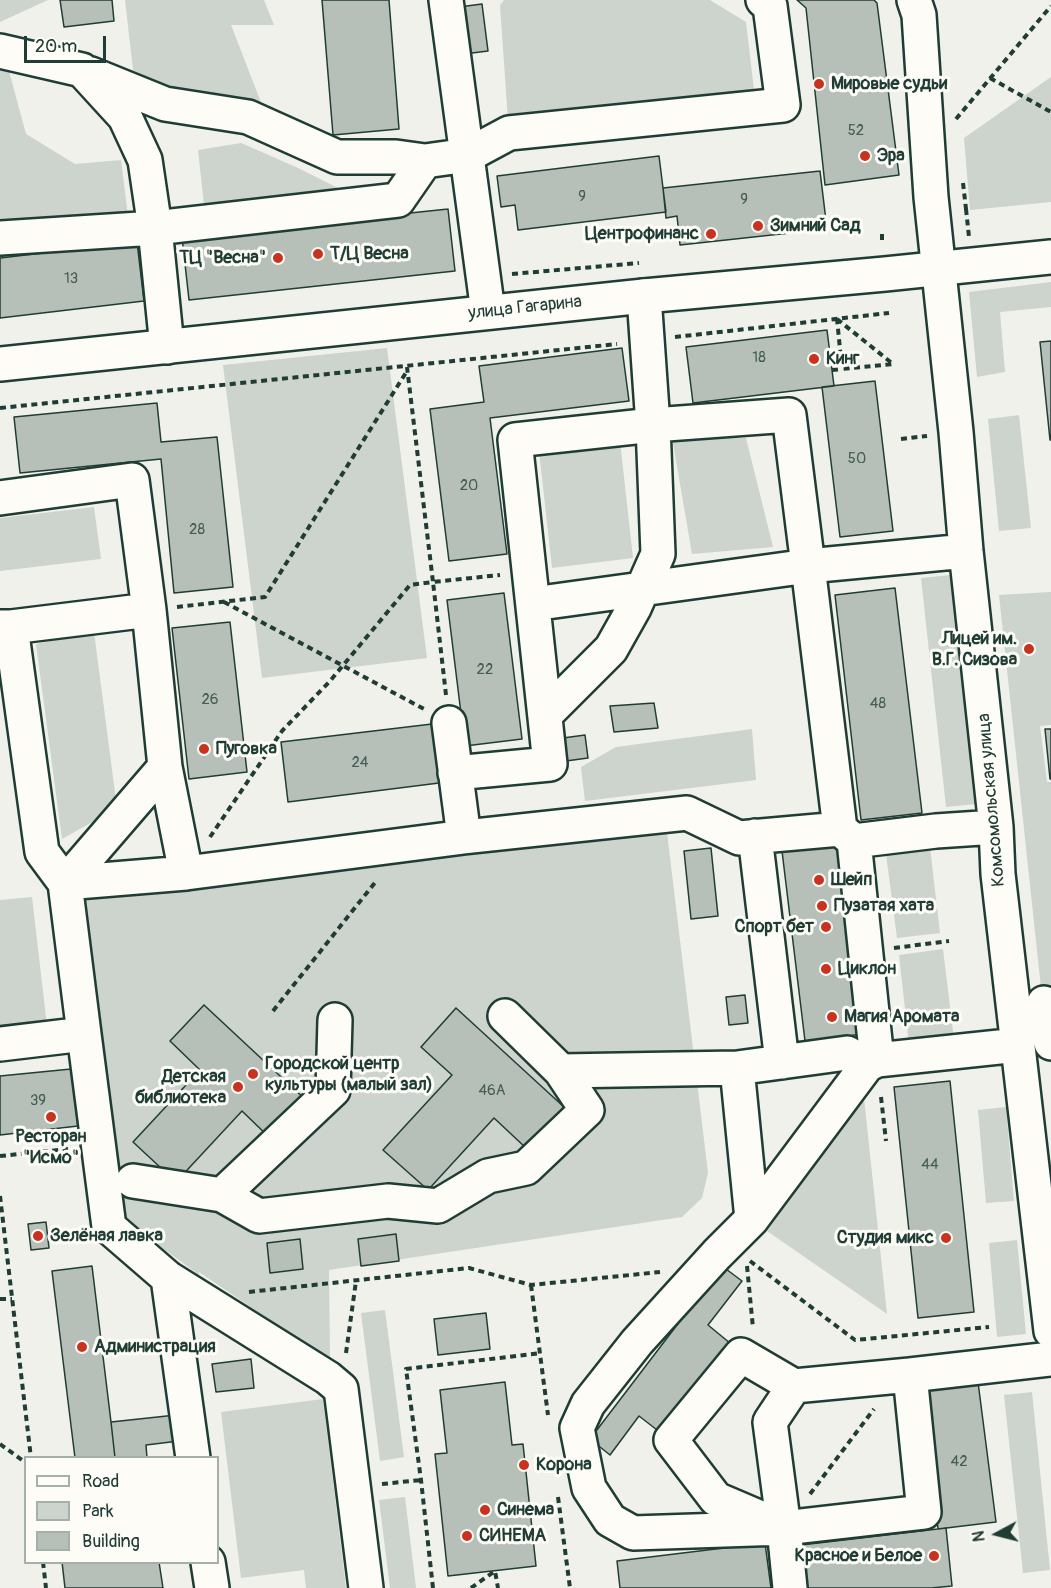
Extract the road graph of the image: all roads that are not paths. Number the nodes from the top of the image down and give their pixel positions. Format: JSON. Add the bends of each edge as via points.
{"nodes":[{"id":1,"x":446,"y":0,"type":"edge"},
{"id":2,"x":763,"y":0,"type":"edge"},
{"id":3,"x":914,"y":0,"type":"edge"},
{"id":4,"x":0,"y":51,"type":"edge"},
{"id":5,"x":82,"y":70,"type":"junction"},
{"id":6,"x":468,"y":155,"type":"junction"},
{"id":7,"x":425,"y":161,"type":"junction"},
{"id":8,"x":155,"y":228,"type":"junction"},
{"id":9,"x":0,"y":238,"type":"edge"},
{"id":10,"x":1051,"y":257,"type":"edge"},
{"id":11,"x":940,"y":268,"type":"junction"},
{"id":12,"x":644,"y":296,"type":"junction"},
{"id":13,"x":488,"y":312,"type":"junction"},
{"id":14,"x":167,"y":347,"type":"junction"},
{"id":15,"x":0,"y":364,"type":"edge"},
{"id":16,"x":653,"y":425,"type":"junction"},
{"id":17,"x":0,"y":498,"type":"edge"},
{"id":18,"x":966,"y":551,"type":"junction"},
{"id":19,"x":808,"y":566,"type":"junction"},
{"id":20,"x":642,"y":588,"type":"junction"},
{"id":21,"x":533,"y":604,"type":"junction"},
{"id":22,"x":149,"y":610,"type":"junction"},
{"id":23,"x":6,"y":627,"type":"edge"},
{"id":24,"x":546,"y":714,"type":"junction"},
{"id":25,"x":449,"y":723,"type":"road end"},
{"id":26,"x":165,"y":767,"type":"junction"},
{"id":27,"x":455,"y":773,"type":"junction"},
{"id":28,"x":996,"y":827,"type":"junction"},
{"id":29,"x":847,"y":835,"type":"junction"},
{"id":30,"x":755,"y":836,"type":"junction"},
{"id":31,"x":464,"y":837,"type":"junction"},
{"id":32,"x":186,"y":873,"type":"junction"},
{"id":33,"x":65,"y":883,"type":"junction"},
{"id":34,"x":1036,"y":1004,"type":"edge"},
{"id":35,"x":505,"y":1016,"type":"dead end"},
{"id":36,"x":335,"y":1020,"type":"dead end"},
{"id":37,"x":84,"y":1034,"type":"junction"},
{"id":38,"x":1051,"y":1043,"type":"edge"},
{"id":39,"x":0,"y":1044,"type":"edge"},
{"id":40,"x":1018,"y":1045,"type":"junction"},
{"id":41,"x":782,"y":1062,"type":"junction"},
{"id":42,"x":737,"y":1068,"type":"junction"},
{"id":43,"x":561,"y":1071,"type":"junction"},
{"id":44,"x":875,"y":1073,"type":"junction"},
{"id":45,"x":133,"y":1181,"type":"dead end"},
{"id":46,"x":222,"y":1196,"type":"junction"},
{"id":47,"x":752,"y":1219,"type":"junction"},
{"id":48,"x":168,"y":1278,"type":"junction"},
{"id":49,"x":1051,"y":1331,"type":"edge"},
{"id":50,"x":1051,"y":1359,"type":"edge"},
{"id":51,"x":905,"y":1375,"type":"junction"},
{"id":52,"x":794,"y":1386,"type":"junction"},
{"id":53,"x":194,"y":1456,"type":"edge"},
{"id":54,"x":784,"y":1528,"type":"junction"},
{"id":55,"x":208,"y":1564,"type":"edge"},
{"id":56,"x":212,"y":1588,"type":"edge"},
{"id":57,"x":366,"y":1588,"type":"edge"},
{"id":58,"x":790,"y":1588,"type":"edge"}],
"edges":[{"from":1,"to":6,"type":"street"},
{"from":2,"to":6,"type":"street","via":[[770,6],[783,105],[509,133]]},
{"from":3,"to":11,"type":"street","name":"Комсомольская улица","via":[[919,15],[931,197]]},
{"from":4,"to":5,"type":"street"},
{"from":5,"to":7,"type":"street","via":[[165,104],[248,117],[337,157]]},
{"from":5,"to":8,"type":"street","via":[[125,117],[145,160]]},
{"from":6,"to":7,"type":"street"},
{"from":6,"to":13,"type":"street"},
{"from":7,"to":8,"type":"street","via":[[398,200]]},
{"from":8,"to":9,"type":"street"},
{"from":8,"to":14,"type":"street"},
{"from":10,"to":11,"type":"street","name":"улица Гагарина"},
{"from":11,"to":12,"type":"street","name":"улица Гагарина"},
{"from":11,"to":18,"type":"street","name":"Комсомольская улица"},
{"from":12,"to":13,"type":"street","name":"улица Гагарина"},
{"from":12,"to":16,"type":"street"},
{"from":13,"to":14,"type":"street","name":"улица Гагарина"},
{"from":14,"to":15,"type":"street","name":"улица Гагарина"},
{"from":16,"to":19,"type":"street","via":[[789,415]]},
{"from":16,"to":20,"type":"street","via":[[658,554]]},
{"from":16,"to":21,"type":"street","via":[[515,440]]},
{"from":17,"to":22,"type":"street","via":[[132,480]]},
{"from":18,"to":19,"type":"street"},
{"from":18,"to":28,"type":"street","name":"Комсомольская улица"},
{"from":19,"to":20,"type":"street"},
{"from":19,"to":29,"type":"street"},
{"from":20,"to":21,"type":"street"},
{"from":20,"to":24,"type":"street","via":[[611,649]]},
{"from":21,"to":24,"type":"street"},
{"from":22,"to":23,"type":"street"},
{"from":22,"to":26,"type":"street"},
{"from":23,"to":33,"type":"street","via":[[42,852]]},
{"from":24,"to":27,"type":"street","via":[[550,764]]},
{"from":25,"to":27,"type":"street"},
{"from":26,"to":32,"type":"street"},
{"from":26,"to":33,"type":"street"},
{"from":27,"to":31,"type":"street"},
{"from":28,"to":29,"type":"street"},
{"from":28,"to":34,"type":"street","name":"Комсомольская улица","via":[[998,874]]},
{"from":29,"to":30,"type":"street"},
{"from":29,"to":44,"type":"street","via":[[866,951]]},
{"from":30,"to":31,"type":"street","via":[[739,838],[687,813]]},
{"from":30,"to":41,"type":"street"},
{"from":31,"to":32,"type":"street"},
{"from":32,"to":33,"type":"street"},
{"from":33,"to":37,"type":"street"},
{"from":34,"to":38,"type":"street"},
{"from":34,"to":40,"type":"street","name":"Комсомольская улица"},
{"from":35,"to":43,"type":"street"},
{"from":36,"to":46,"type":"street","via":[[333,1090]]},
{"from":37,"to":39,"type":"street"},
{"from":37,"to":48,"type":"street","via":[[110,1227]]},
{"from":40,"to":44,"type":"street"},
{"from":40,"to":49,"type":"street","name":"Комсомольская улица"},
{"from":41,"to":42,"type":"street"},
{"from":41,"to":44,"type":"street","via":[[847,1053]]},
{"from":42,"to":43,"type":"street"},
{"from":42,"to":47,"type":"street"},
{"from":43,"to":46,"type":"street","via":[[587,1110],[526,1168],[488,1176],[438,1206],[388,1200],[259,1216]]},
{"from":44,"to":47,"type":"street"},
{"from":45,"to":46,"type":"street"},
{"from":47,"to":54,"type":"street","via":[[637,1342],[588,1404],[578,1428],[589,1488],[610,1520],[633,1533]]},
{"from":48,"to":53,"type":"street"},
{"from":48,"to":57,"type":"street","via":[[341,1389]]},
{"from":50,"to":51,"type":"street"},
{"from":51,"to":52,"type":"street"},
{"from":51,"to":54,"type":"street","via":[[924,1512]]},
{"from":52,"to":54,"type":"street","via":[[770,1422]]},
{"from":52,"to":54,"type":"street","via":[[741,1355],[671,1440],[716,1499]]},
{"from":54,"to":58,"type":"street"},
{"from":55,"to":56,"type":"street"}]}
